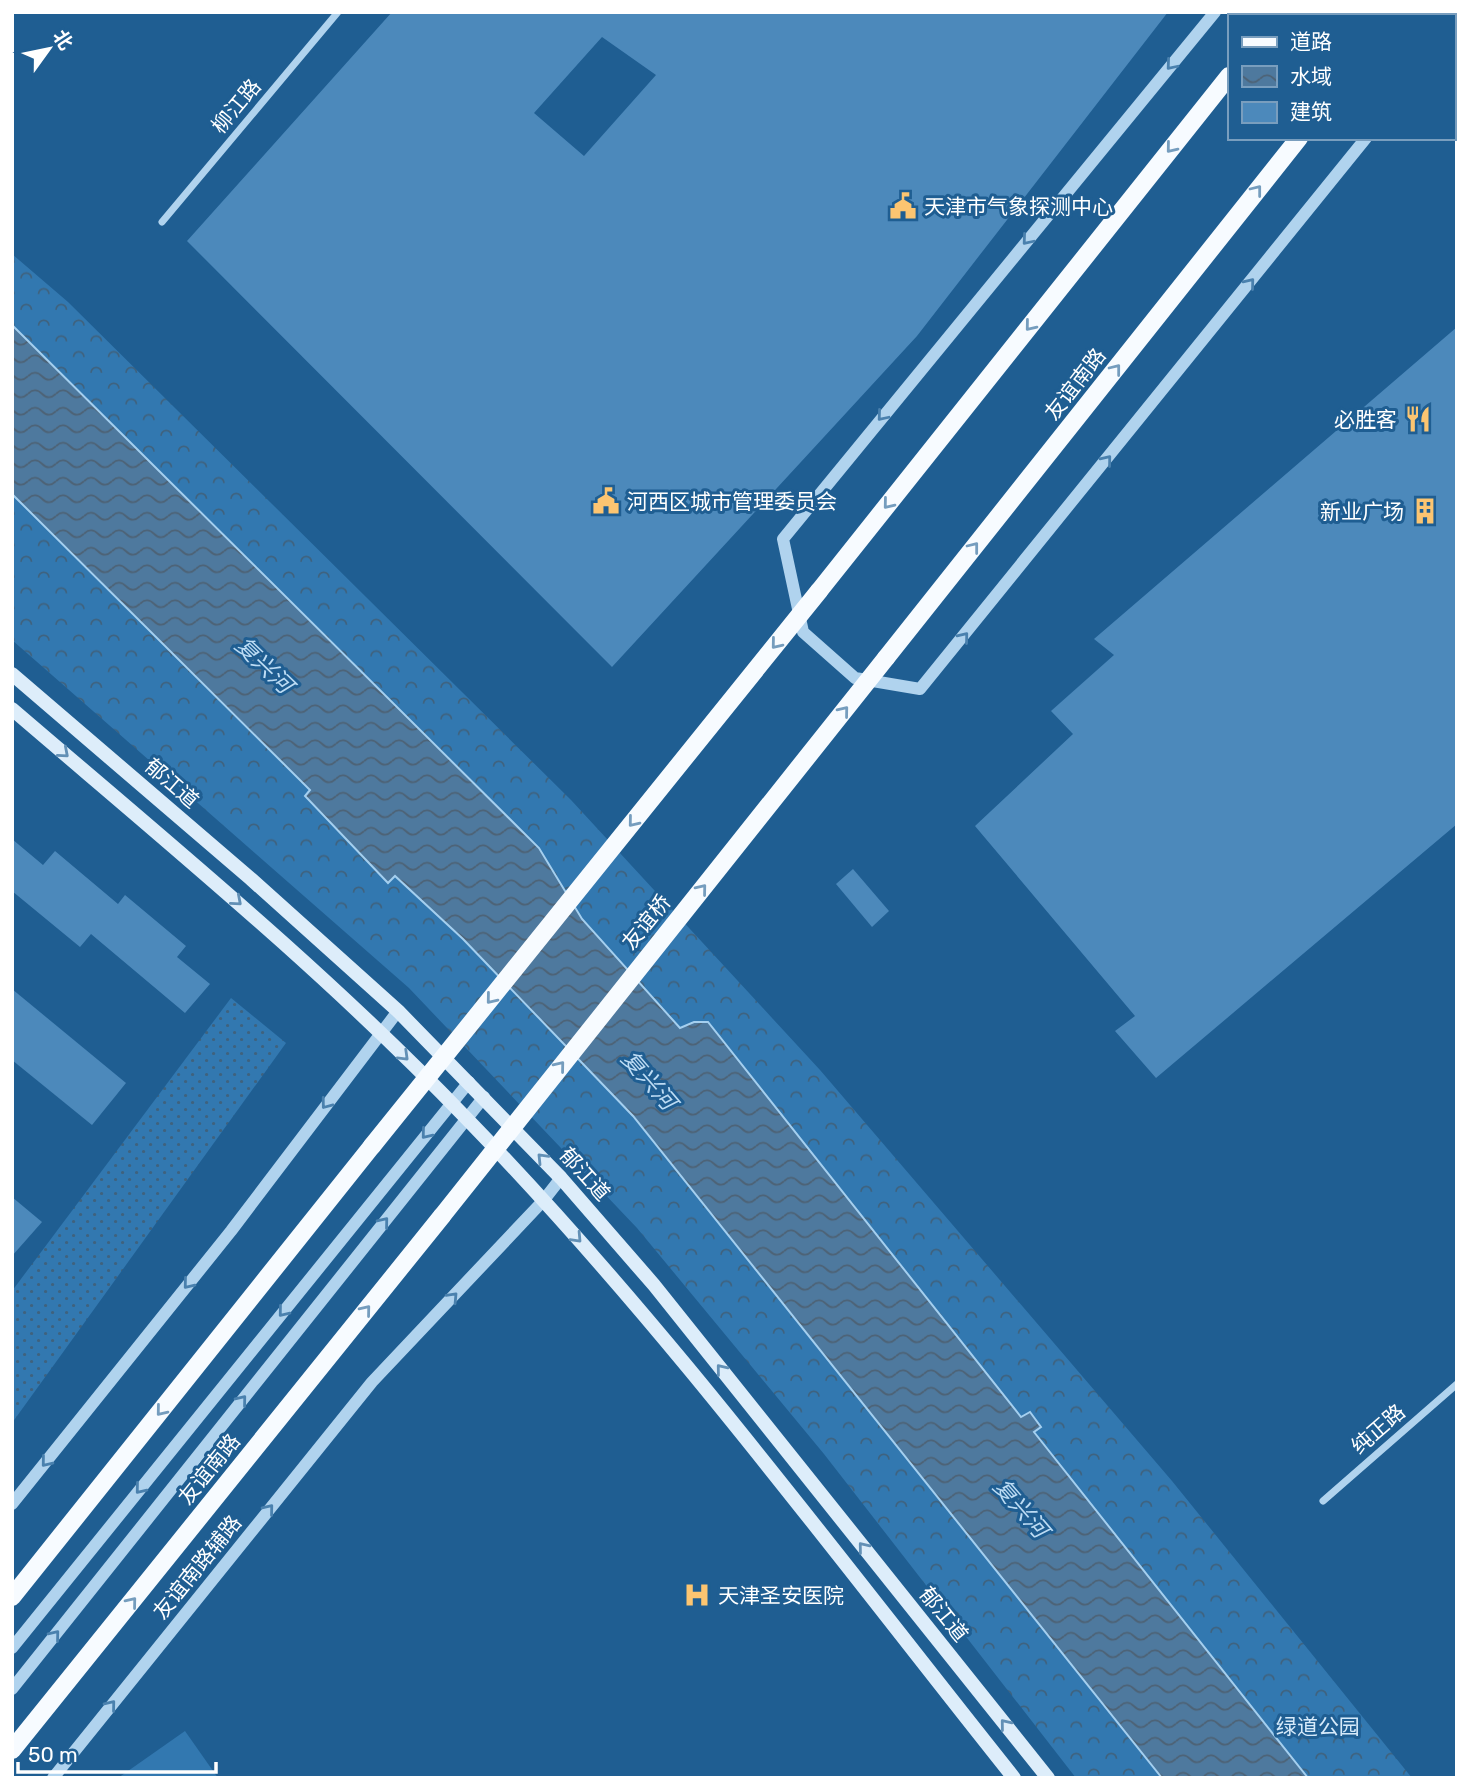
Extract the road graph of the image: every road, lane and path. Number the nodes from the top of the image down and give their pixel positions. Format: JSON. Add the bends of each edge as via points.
{"nodes":[{"id":1,"x":338,"y":12,"type":"edge"},
{"id":2,"x":1215,"y":12,"type":"edge"},
{"id":3,"x":1228,"y":77,"type":"edge"},
{"id":4,"x":1297,"y":140,"type":"edge"},
{"id":5,"x":1364,"y":140,"type":"edge"},
{"id":6,"x":162,"y":222,"type":"dead end"},
{"id":7,"x":886,"y":658,"type":"joint"},
{"id":8,"x":12,"y":674,"type":"edge"},
{"id":9,"x":12,"y":709,"type":"edge"},
{"id":10,"x":398,"y":1011,"type":"junction"},
{"id":11,"x":380,"y":1033,"type":"junction"},
{"id":12,"x":469,"y":1082,"type":"junction"},
{"id":13,"x":484,"y":1097,"type":"junction"},
{"id":14,"x":451,"y":1103,"type":"junction"},
{"id":15,"x":467,"y":1118,"type":"junction"},
{"id":16,"x":561,"y":1178,"type":"junction"},
{"id":17,"x":543,"y":1201,"type":"junction"},
{"id":18,"x":442,"y":1216,"type":"joint"},
{"id":19,"x":1457,"y":1384,"type":"edge"},
{"id":20,"x":1323,"y":1501,"type":"dead end"},
{"id":21,"x":12,"y":1504,"type":"edge"},
{"id":22,"x":12,"y":1597,"type":"edge"},
{"id":23,"x":12,"y":1648,"type":"edge"},
{"id":24,"x":12,"y":1689,"type":"edge"},
{"id":25,"x":12,"y":1750,"type":"edge"},
{"id":26,"x":53,"y":1778,"type":"edge"},
{"id":27,"x":1014,"y":1778,"type":"edge"},
{"id":28,"x":1048,"y":1778,"type":"edge"}],
"edges":[{"from":1,"to":6,"type":"street","name":"柳江路"},
{"from":2,"to":5,"type":"street","one_way":true,"via":[[783,539],[803,632],[855,678],[920,689]]},
{"from":3,"to":22,"type":"main road","one_way":true,"bridge":true},
{"from":7,"to":4,"type":"main road","name":"友谊南路","one_way":true},
{"from":18,"to":7,"type":"main road","name":"友谊桥","one_way":true,"bridge":true},
{"from":8,"to":10,"type":"main road","name":"郁江道"},
{"from":9,"to":11,"type":"main road","one_way":true,"via":[[254,916]]},
{"from":10,"to":11,"type":"street"},
{"from":10,"to":12,"type":"main road","name":"郁江道"},
{"from":11,"to":14,"type":"main road","one_way":true},
{"from":11,"to":21,"type":"street","one_way":true,"via":[[230,1231]]},
{"from":12,"to":13,"type":"main road","name":"郁江道"},
{"from":12,"to":14,"type":"street"},
{"from":13,"to":15,"type":"street"},
{"from":16,"to":13,"type":"main road","name":"郁江道","one_way":true},
{"from":14,"to":15,"type":"main road"},
{"from":14,"to":23,"type":"street","one_way":true},
{"from":15,"to":17,"type":"main road"},
{"from":24,"to":15,"type":"street","one_way":true},
{"from":16,"to":17,"type":"street","name":"友谊南路辅路"},
{"from":28,"to":16,"type":"main road","name":"郁江道","one_way":true,"via":[[654,1284]]},
{"from":26,"to":17,"type":"street","name":"友谊南路辅路","one_way":true,"via":[[373,1382]]},
{"from":17,"to":27,"type":"main road","one_way":true,"via":[[630,1295]]},
{"from":25,"to":18,"type":"main road","name":"友谊南路","one_way":true},
{"from":19,"to":20,"type":"street","name":"纯正路"}]}
